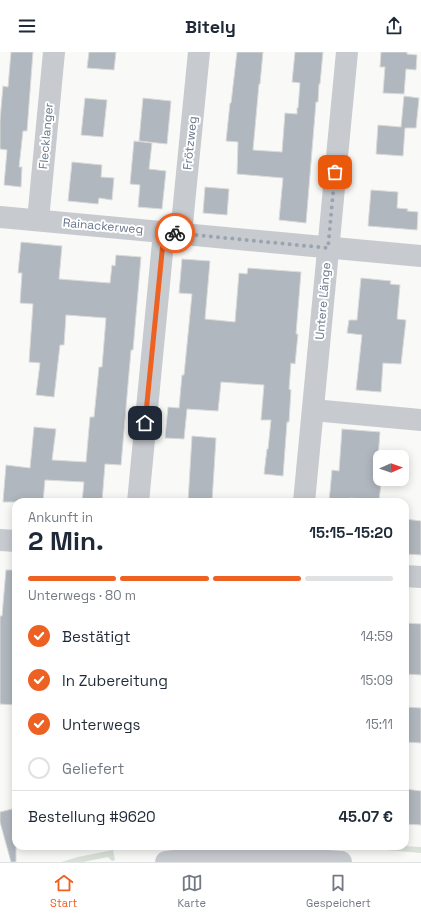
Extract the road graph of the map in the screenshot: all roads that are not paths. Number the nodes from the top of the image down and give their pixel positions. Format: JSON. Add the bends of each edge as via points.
{"nodes":[{"id":1,"x":54,"y":52,"type":"edge"},
{"id":2,"x":199,"y":52,"type":"edge"},
{"id":3,"x":347,"y":52,"type":"edge"},
{"id":4,"x":0,"y":217,"type":"edge"},
{"id":5,"x":38,"y":220,"type":"junction"},
{"id":6,"x":0,"y":222,"type":"edge"},
{"id":7,"x":172,"y":233,"type":"junction"},
{"id":8,"x":328,"y":248,"type":"junction"},
{"id":9,"x":421,"y":256,"type":"edge"},
{"id":10,"x":313,"y":410,"type":"junction"},
{"id":11,"x":421,"y":420,"type":"edge"},
{"id":12,"x":139,"y":498,"type":"edge"},
{"id":13,"x":304,"y":498,"type":"edge"},
{"id":14,"x":0,"y":540,"type":"edge"},
{"id":15,"x":12,"y":541,"type":"edge"},
{"id":16,"x":409,"y":576,"type":"edge"},
{"id":17,"x":421,"y":577,"type":"edge"},
{"id":18,"x":270,"y":855,"type":"edge"},
{"id":19,"x":166,"y":862,"type":"edge"},
{"id":20,"x":341,"y":862,"type":"edge"}],
"edges":[{"from":1,"to":5,"type":"street","name":"Flecklanger"},
{"from":2,"to":7,"type":"street","name":"Frötzweg"},
{"from":3,"to":8,"type":"street","name":"Untere Länge"},
{"from":4,"to":5,"type":"street","name":"Rainackerweg"},
{"from":4,"to":6,"type":"street"},
{"from":5,"to":7,"type":"street","name":"Rainackerweg"},
{"from":7,"to":8,"type":"street","name":"Rainackerweg"},
{"from":7,"to":12,"type":"street","name":"Frötzweg"},
{"from":8,"to":9,"type":"street","name":"Rainackerweg"},
{"from":8,"to":10,"type":"street","name":"Untere Länge"},
{"from":10,"to":11,"type":"street"},
{"from":10,"to":13,"type":"street","name":"Untere Länge"},
{"from":14,"to":15,"type":"street"},
{"from":16,"to":17,"type":"street"},
{"from":18,"to":19,"type":"street","via":[[235,855]]},
{"from":18,"to":20,"type":"street"}]}
